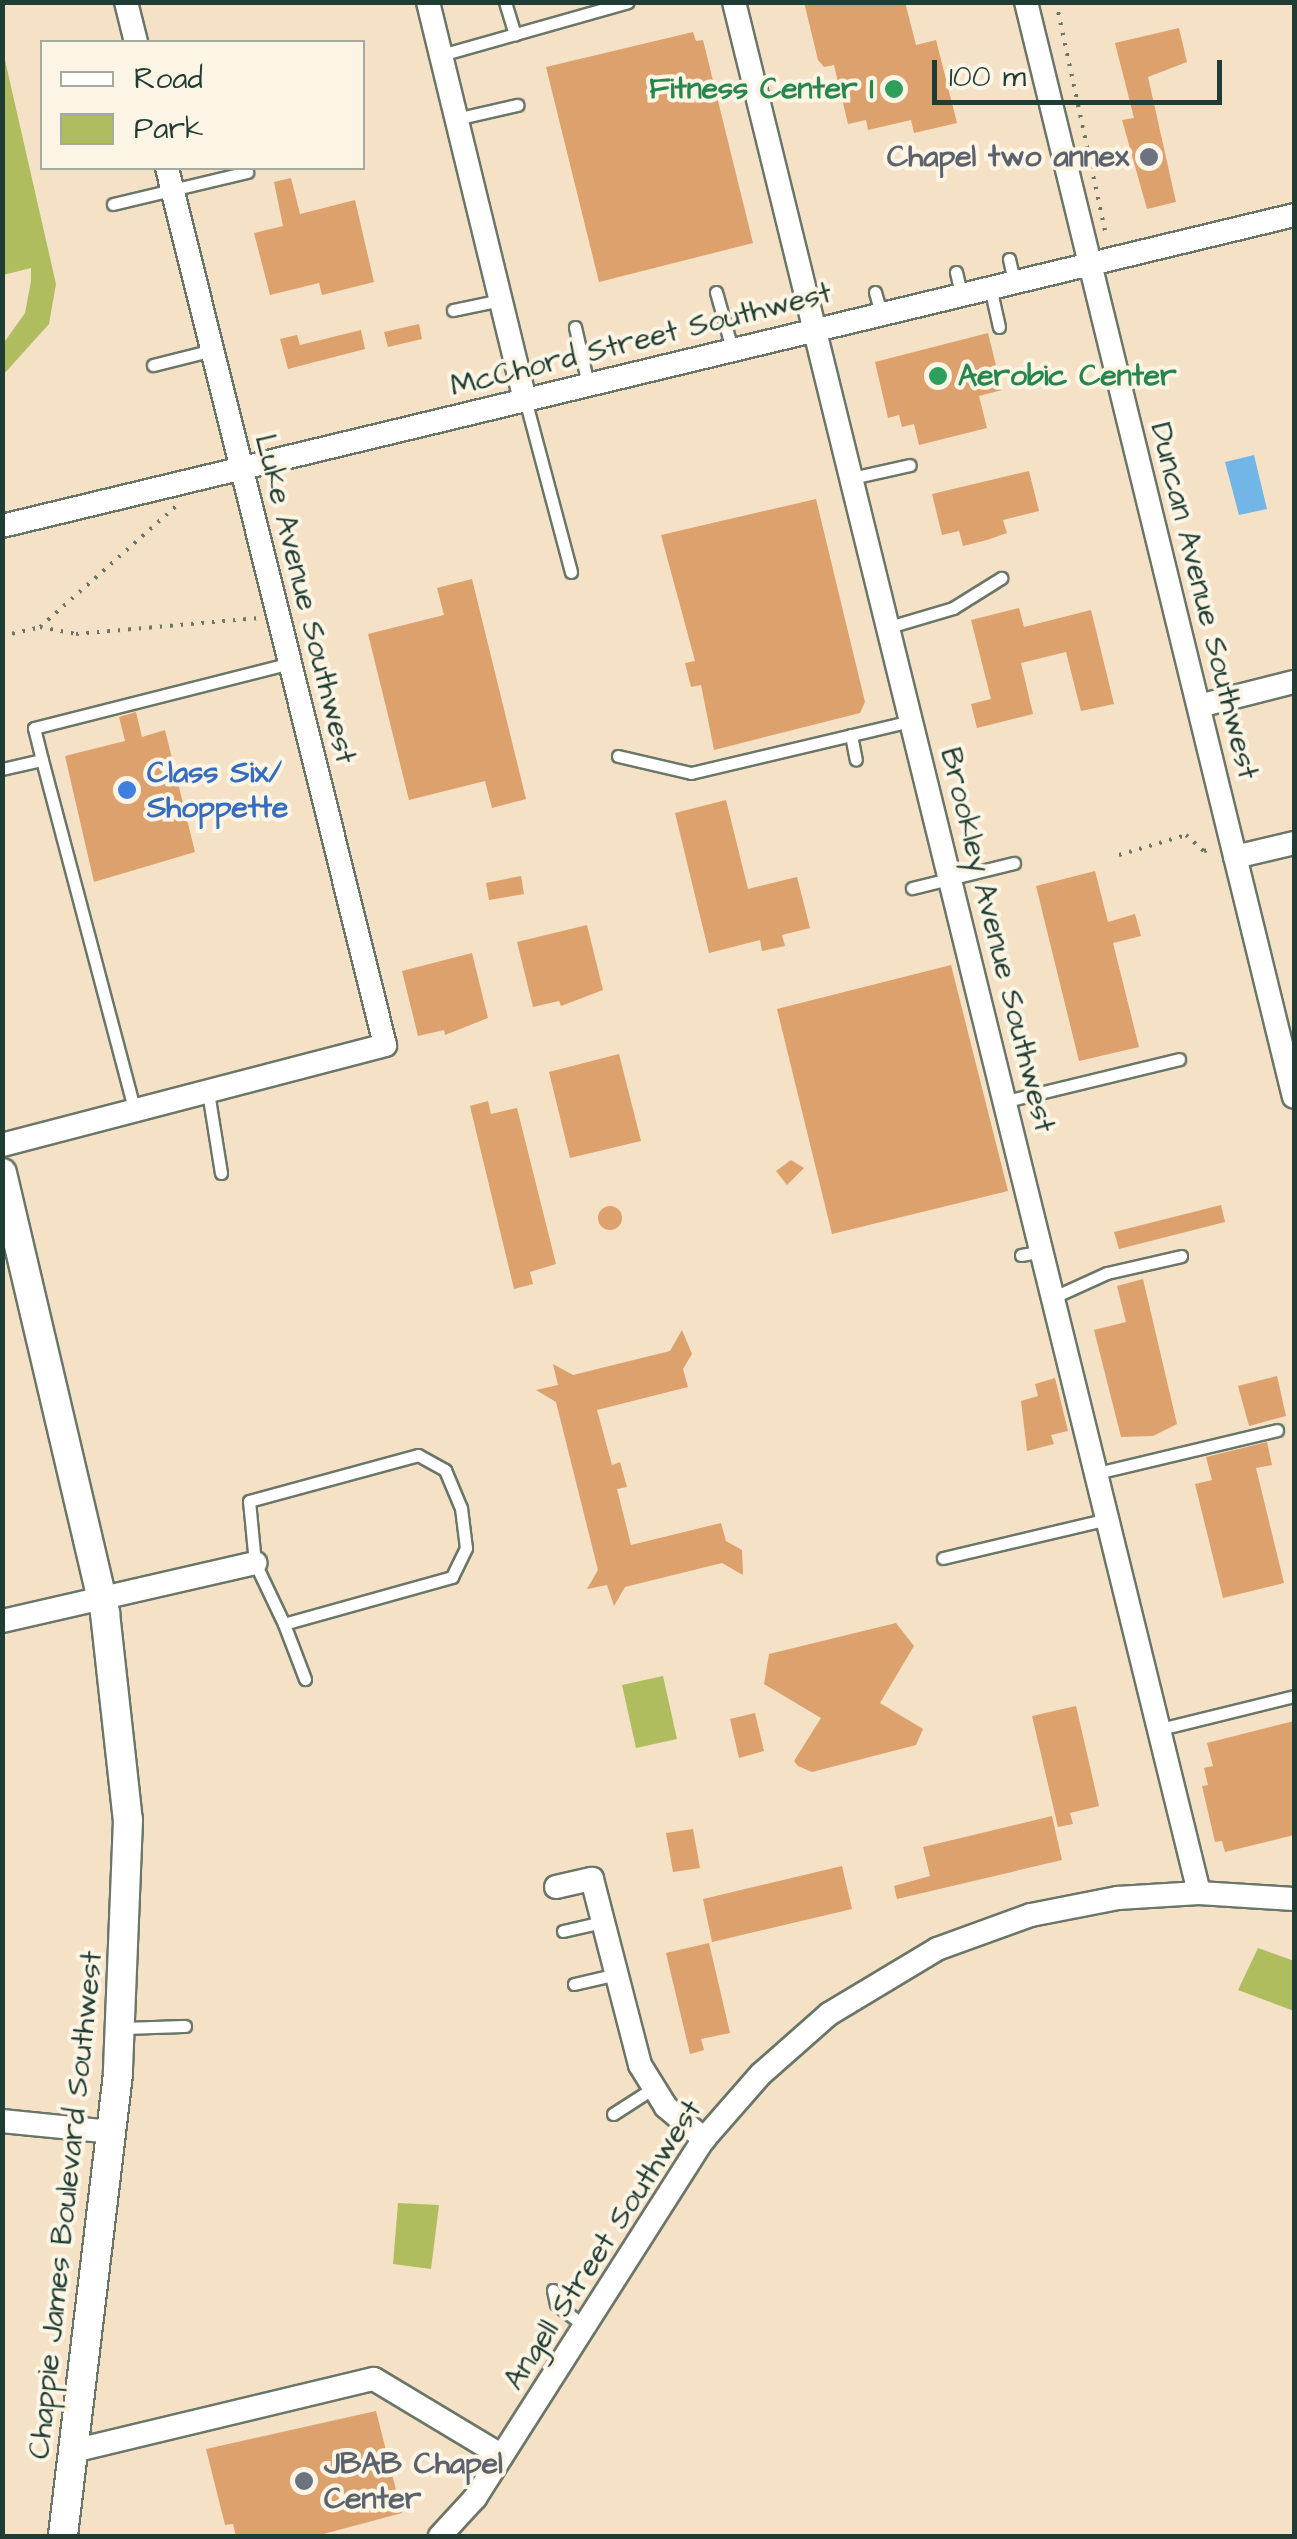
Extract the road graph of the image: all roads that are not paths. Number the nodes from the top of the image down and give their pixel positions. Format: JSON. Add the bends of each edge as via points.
{"nodes":[{"id":1,"x":126,"y":2,"type":"edge"},
{"id":2,"x":428,"y":2,"type":"edge"},
{"id":3,"x":505,"y":2,"type":"edge"},
{"id":4,"x":628,"y":2,"type":"edge"},
{"id":5,"x":734,"y":2,"type":"edge"},
{"id":6,"x":1026,"y":2,"type":"edge"},
{"id":7,"x":515,"y":34,"type":"junction"},
{"id":8,"x":136,"y":40,"type":"edge"},
{"id":9,"x":441,"y":55,"type":"junction"},
{"id":10,"x":518,"y":105,"type":"dead end"},
{"id":11,"x":456,"y":119,"type":"junction"},
{"id":12,"x":247,"y":172,"type":"dead end"},
{"id":13,"x":170,"y":179,"type":"edge"},
{"id":14,"x":113,"y":204,"type":"dead end"},
{"id":15,"x":1294,"y":215,"type":"edge"},
{"id":16,"x":1090,"y":264,"type":"junction"},
{"id":17,"x":990,"y":287,"type":"junction"},
{"id":18,"x":716,"y":292,"type":"dead end"},
{"id":19,"x":502,"y":300,"type":"junction"},
{"id":20,"x":453,"y":310,"type":"dead end"},
{"id":21,"x":575,"y":327,"type":"dead end"},
{"id":22,"x":999,"y":327,"type":"dead end"},
{"id":23,"x":815,"y":329,"type":"junction"},
{"id":24,"x":732,"y":349,"type":"junction"},
{"id":25,"x":213,"y":350,"type":"junction"},
{"id":26,"x":153,"y":364,"type":"dead end"},
{"id":27,"x":588,"y":384,"type":"junction"},
{"id":28,"x":525,"y":399,"type":"junction"},
{"id":29,"x":910,"y":465,"type":"dead end"},
{"id":30,"x":242,"y":468,"type":"junction"},
{"id":31,"x":852,"y":478,"type":"junction"},
{"id":32,"x":2,"y":526,"type":"edge"},
{"id":33,"x":571,"y":572,"type":"dead end"},
{"id":34,"x":1001,"y":578,"type":"dead end"},
{"id":35,"x":889,"y":627,"type":"junction"},
{"id":36,"x":291,"y":663,"type":"junction"},
{"id":37,"x":1294,"y":682,"type":"edge"},
{"id":38,"x":1198,"y":706,"type":"junction"},
{"id":39,"x":912,"y":720,"type":"junction"},
{"id":40,"x":851,"y":735,"type":"junction"},
{"id":41,"x":618,"y":756,"type":"dead end"},
{"id":42,"x":42,"y":760,"type":"junction"},
{"id":43,"x":856,"y":760,"type":"dead end"},
{"id":44,"x":2,"y":769,"type":"edge"},
{"id":45,"x":1294,"y":843,"type":"edge"},
{"id":46,"x":1227,"y":852,"type":"junction"},
{"id":47,"x":1014,"y":863,"type":"dead end"},
{"id":48,"x":951,"y":879,"type":"junction"},
{"id":49,"x":912,"y":888,"type":"dead end"},
{"id":50,"x":1179,"y":1059,"type":"dead end"},
{"id":51,"x":208,"y":1092,"type":"junction"},
{"id":52,"x":1294,"y":1097,"type":"edge"},
{"id":53,"x":1006,"y":1101,"type":"junction"},
{"id":54,"x":134,"y":1111,"type":"junction"},
{"id":55,"x":2,"y":1145,"type":"edge"},
{"id":56,"x":2,"y":1172,"type":"edge"},
{"id":57,"x":221,"y":1173,"type":"dead end"},
{"id":58,"x":1181,"y":1256,"type":"dead end"},
{"id":59,"x":1054,"y":1297,"type":"junction"},
{"id":60,"x":1276,"y":1430,"type":"dead end"},
{"id":61,"x":1097,"y":1473,"type":"junction"},
{"id":62,"x":1108,"y":1519,"type":"junction"},
{"id":63,"x":943,"y":1558,"type":"dead end"},
{"id":64,"x":255,"y":1563,"type":"junction"},
{"id":65,"x":102,"y":1598,"type":"junction"},
{"id":66,"x":2,"y":1621,"type":"edge"},
{"id":67,"x":284,"y":1624,"type":"junction"},
{"id":68,"x":305,"y":1678,"type":"dead end"},
{"id":69,"x":1294,"y":1696,"type":"edge"},
{"id":70,"x":1160,"y":1729,"type":"junction"},
{"id":71,"x":556,"y":1887,"type":"dead end"},
{"id":72,"x":1199,"y":1893,"type":"junction"},
{"id":73,"x":1294,"y":1899,"type":"edge"},
{"id":74,"x":603,"y":1922,"type":"junction"},
{"id":75,"x":563,"y":1931,"type":"dead end"},
{"id":76,"x":617,"y":1974,"type":"junction"},
{"id":77,"x":574,"y":1984,"type":"dead end"},
{"id":78,"x":186,"y":2026,"type":"dead end"},
{"id":79,"x":122,"y":2028,"type":"junction"},
{"id":80,"x":652,"y":2090,"type":"junction"},
{"id":81,"x":614,"y":2114,"type":"dead end"},
{"id":82,"x":2,"y":2122,"type":"edge"},
{"id":83,"x":112,"y":2132,"type":"junction"},
{"id":84,"x":704,"y":2139,"type":"junction"},
{"id":85,"x":553,"y":2290,"type":"dead end"},
{"id":86,"x":584,"y":2326,"type":"junction"},
{"id":87,"x":73,"y":2451,"type":"junction"},
{"id":88,"x":502,"y":2456,"type":"junction"},
{"id":89,"x":63,"y":2536,"type":"edge"},
{"id":90,"x":440,"y":2536,"type":"edge"}],
"edges":[{"from":1,"to":8,"type":"street"},
{"from":2,"to":9,"type":"street"},
{"from":3,"to":7,"type":"lane"},
{"from":4,"to":7,"type":"lane"},
{"from":5,"to":23,"type":"street","name":"Brookley Avenue Southwest"},
{"from":6,"to":16,"type":"street","name":"Duncan Avenue Southwest"},
{"from":7,"to":9,"type":"lane"},
{"from":9,"to":11,"type":"street"},
{"from":10,"to":11,"type":"lane"},
{"from":11,"to":19,"type":"street"},
{"from":12,"to":13,"type":"lane"},
{"from":13,"to":14,"type":"lane"},
{"from":13,"to":25,"type":"street","name":"Luke Avenue Southwest"},
{"from":15,"to":16,"type":"street","name":"McChord Street Southwest"},
{"from":16,"to":17,"type":"street","name":"McChord Street Southwest","via":[[1011,270]]},
{"from":16,"to":38,"type":"street","name":"Duncan Avenue Southwest"},
{"from":17,"to":22,"type":"lane"},
{"from":17,"to":23,"type":"street","name":"McChord Street Southwest","via":[[959,283],[878,303]]},
{"from":18,"to":24,"type":"lane"},
{"from":19,"to":20,"type":"lane"},
{"from":19,"to":28,"type":"street"},
{"from":21,"to":27,"type":"lane"},
{"from":23,"to":24,"type":"street","name":"McChord Street Southwest"},
{"from":23,"to":31,"type":"street","name":"Brookley Avenue Southwest"},
{"from":24,"to":27,"type":"street","name":"McChord Street Southwest"},
{"from":25,"to":26,"type":"lane"},
{"from":25,"to":30,"type":"street","name":"Luke Avenue Southwest"},
{"from":27,"to":28,"type":"street","name":"McChord Street Southwest"},
{"from":28,"to":30,"type":"street","name":"McChord Street Southwest"},
{"from":28,"to":33,"type":"lane"},
{"from":29,"to":31,"type":"lane"},
{"from":30,"to":32,"type":"street","name":"McChord Street Southwest"},
{"from":30,"to":36,"type":"street","name":"Luke Avenue Southwest"},
{"from":31,"to":35,"type":"street","name":"Brookley Avenue Southwest"},
{"from":34,"to":35,"type":"lane","via":[[953,608]]},
{"from":35,"to":39,"type":"street","name":"Brookley Avenue Southwest"},
{"from":36,"to":42,"type":"lane","via":[[34,728]]},
{"from":36,"to":51,"type":"street","name":"Luke Avenue Southwest","via":[[385,1045]]},
{"from":37,"to":38,"type":"street"},
{"from":38,"to":46,"type":"street","name":"Duncan Avenue Southwest"},
{"from":39,"to":40,"type":"lane"},
{"from":39,"to":48,"type":"street","name":"Brookley Avenue Southwest"},
{"from":40,"to":41,"type":"lane","via":[[691,773]]},
{"from":40,"to":43,"type":"lane"},
{"from":42,"to":44,"type":"lane"},
{"from":42,"to":54,"type":"lane"},
{"from":45,"to":46,"type":"street"},
{"from":46,"to":52,"type":"street","name":"Duncan Avenue Southwest"},
{"from":47,"to":48,"type":"lane"},
{"from":48,"to":49,"type":"lane"},
{"from":48,"to":53,"type":"street","name":"Brookley Avenue Southwest"},
{"from":50,"to":53,"type":"lane"},
{"from":51,"to":54,"type":"street"},
{"from":51,"to":57,"type":"lane"},
{"from":53,"to":59,"type":"street","name":"Brookley Avenue Southwest","via":[[1032,1253]]},
{"from":54,"to":55,"type":"street"},
{"from":56,"to":65,"type":"street","name":"Chappie James Boulevard Southwest"},
{"from":58,"to":59,"type":"lane","via":[[1106,1273]]},
{"from":59,"to":61,"type":"street","name":"Brookley Avenue Southwest"},
{"from":60,"to":61,"type":"lane"},
{"from":61,"to":62,"type":"street","name":"Brookley Avenue Southwest"},
{"from":62,"to":63,"type":"lane"},
{"from":62,"to":70,"type":"street","name":"Brookley Avenue Southwest"},
{"from":64,"to":65,"type":"street"},
{"from":64,"to":67,"type":"lane"},
{"from":64,"to":67,"type":"lane","via":[[249,1501],[418,1455],[437,1462],[452,1482],[466,1531],[462,1562],[452,1576]]},
{"from":65,"to":66,"type":"street"},
{"from":65,"to":79,"type":"street","name":"Chappie James Boulevard Southwest","via":[[128,1820]]},
{"from":67,"to":68,"type":"lane"},
{"from":69,"to":70,"type":"lane"},
{"from":70,"to":72,"type":"street","name":"Brookley Avenue Southwest"},
{"from":71,"to":74,"type":"street","via":[[592,1879]]},
{"from":72,"to":73,"type":"street","name":"Angell Street Southwest"},
{"from":72,"to":84,"type":"street","name":"Angell Street Southwest","via":[[1073,1905],[937,1949],[806,2032]]},
{"from":74,"to":75,"type":"lane"},
{"from":74,"to":76,"type":"street"},
{"from":76,"to":77,"type":"lane"},
{"from":76,"to":80,"type":"street"},
{"from":78,"to":79,"type":"lane"},
{"from":79,"to":83,"type":"street","name":"Chappie James Boulevard Southwest"},
{"from":80,"to":81,"type":"lane"},
{"from":80,"to":84,"type":"street"},
{"from":82,"to":83,"type":"street"},
{"from":83,"to":87,"type":"street","name":"Chappie James Boulevard Southwest"},
{"from":84,"to":86,"type":"street","name":"Angell Street Southwest"},
{"from":85,"to":86,"type":"lane","via":[[556,2304]]},
{"from":86,"to":88,"type":"street","name":"Angell Street Southwest"},
{"from":87,"to":88,"type":"street","via":[[374,2379]]},
{"from":87,"to":89,"type":"street","name":"Chappie James Boulevard Southwest"},
{"from":88,"to":90,"type":"street","name":"Angell Street Southwest"}]}
